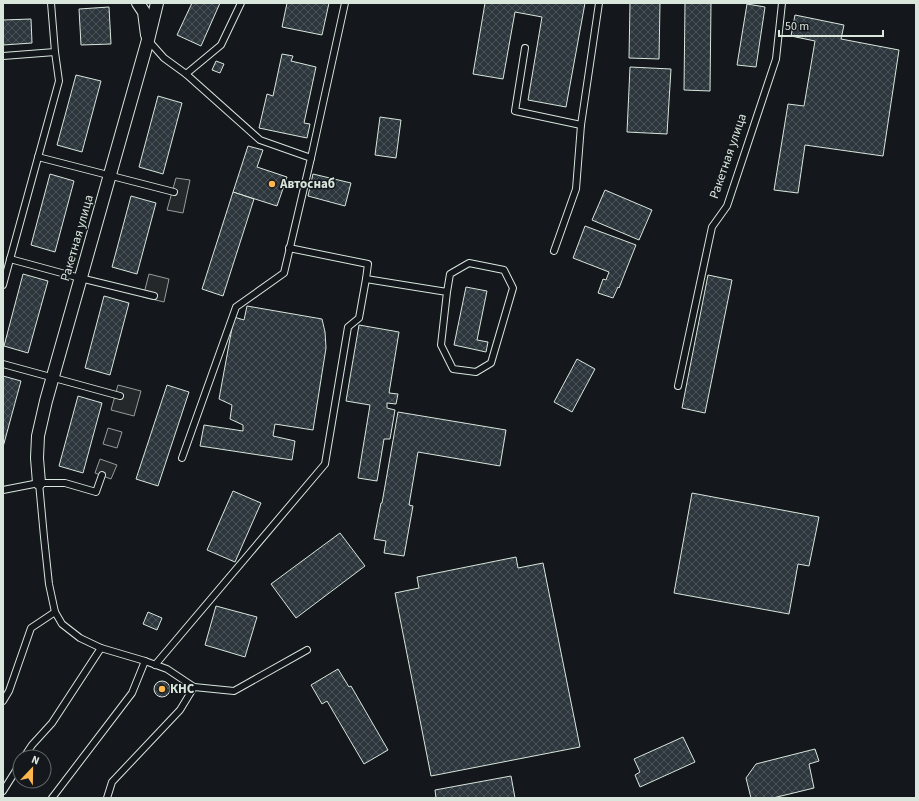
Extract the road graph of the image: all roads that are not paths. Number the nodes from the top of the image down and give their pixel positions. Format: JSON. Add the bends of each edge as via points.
{"nodes":[{"id":1,"x":52,"y":3,"type":"edge"},
{"id":2,"x":138,"y":3,"type":"edge"},
{"id":3,"x":157,"y":3,"type":"edge"},
{"id":4,"x":241,"y":3,"type":"edge"},
{"id":5,"x":346,"y":3,"type":"edge"},
{"id":6,"x":599,"y":3,"type":"edge"},
{"id":7,"x":782,"y":3,"type":"edge"},
{"id":8,"x":148,"y":40,"type":"junction"},
{"id":9,"x":525,"y":48,"type":"dead end"},
{"id":10,"x":55,"y":52,"type":"junction"},
{"id":11,"x":3,"y":56,"type":"edge"},
{"id":12,"x":186,"y":74,"type":"junction"},
{"id":13,"x":581,"y":125,"type":"junction"},
{"id":14,"x":38,"y":157,"type":"junction"},
{"id":15,"x":310,"y":158,"type":"junction"},
{"id":16,"x":110,"y":176,"type":"junction"},
{"id":17,"x":174,"y":192,"type":"dead end"},
{"id":18,"x":289,"y":248,"type":"junction"},
{"id":19,"x":554,"y":251,"type":"dead end"},
{"id":20,"x":10,"y":258,"type":"junction"},
{"id":21,"x":80,"y":278,"type":"junction"},
{"id":22,"x":366,"y":279,"type":"junction"},
{"id":23,"x":3,"y":285,"type":"edge"},
{"id":24,"x":447,"y":292,"type":"junction"},
{"id":25,"x":154,"y":296,"type":"dead end"},
{"id":26,"x":3,"y":364,"type":"edge"},
{"id":27,"x":52,"y":377,"type":"junction"},
{"id":28,"x":678,"y":386,"type":"dead end"},
{"id":29,"x":120,"y":396,"type":"dead end"},
{"id":30,"x":182,"y":458,"type":"dead end"},
{"id":31,"x":102,"y":475,"type":"dead end"},
{"id":32,"x":39,"y":483,"type":"junction"},
{"id":33,"x":3,"y":490,"type":"edge"},
{"id":34,"x":55,"y":612,"type":"junction"},
{"id":35,"x":101,"y":648,"type":"junction"},
{"id":36,"x":307,"y":650,"type":"dead end"},
{"id":37,"x":144,"y":661,"type":"junction"},
{"id":38,"x":155,"y":665,"type":"junction"},
{"id":39,"x":194,"y":687,"type":"junction"},
{"id":40,"x":3,"y":701,"type":"edge"},
{"id":41,"x":29,"y":749,"type":"edge"},
{"id":42,"x":12,"y":776,"type":"edge"},
{"id":43,"x":3,"y":790,"type":"edge"},
{"id":44,"x":52,"y":798,"type":"edge"},
{"id":45,"x":107,"y":798,"type":"edge"}],
"edges":[{"from":1,"to":10,"type":"lane"},
{"from":2,"to":8,"type":"street","via":[[144,12]]},
{"from":3,"to":8,"type":"street","name":"Ракетная улица"},
{"from":4,"to":12,"type":"lane","via":[[221,45]]},
{"from":5,"to":15,"type":"lane"},
{"from":6,"to":13,"type":"lane"},
{"from":7,"to":28,"type":"lane","name":"Ракетная улица","via":[[776,59],[727,206],[712,227]]},
{"from":8,"to":12,"type":"lane","via":[[164,58]]},
{"from":8,"to":16,"type":"street","name":"Ракетная улица"},
{"from":9,"to":13,"type":"lane","via":[[515,111]]},
{"from":10,"to":11,"type":"lane"},
{"from":10,"to":14,"type":"lane","via":[[60,81]]},
{"from":12,"to":15,"type":"lane","via":[[260,140]]},
{"from":13,"to":19,"type":"lane","via":[[576,189]]},
{"from":14,"to":16,"type":"lane"},
{"from":14,"to":20,"type":"lane"},
{"from":15,"to":18,"type":"lane"},
{"from":16,"to":17,"type":"lane"},
{"from":16,"to":21,"type":"street","name":"Ракетная улица"},
{"from":18,"to":22,"type":"lane","via":[[368,264]]},
{"from":18,"to":30,"type":"lane","via":[[284,274],[236,307]]},
{"from":20,"to":21,"type":"lane"},
{"from":20,"to":23,"type":"lane"},
{"from":21,"to":25,"type":"lane"},
{"from":21,"to":27,"type":"street","name":"Ракетная улица"},
{"from":22,"to":24,"type":"lane"},
{"from":22,"to":38,"type":"lane","via":[[359,318],[348,327],[324,464]]},
{"from":24,"to":24,"type":"lane","via":[[450,274],[469,263],[504,270],[514,288],[491,363],[476,372],[453,369],[440,345]]},
{"from":26,"to":27,"type":"lane"},
{"from":27,"to":29,"type":"lane"},
{"from":27,"to":32,"type":"street","name":"Ракетная улица","via":[[38,436]]},
{"from":31,"to":32,"type":"lane","via":[[96,492],[65,484]]},
{"from":32,"to":33,"type":"lane"},
{"from":32,"to":34,"type":"lane","via":[[47,568]]},
{"from":34,"to":35,"type":"lane","via":[[62,624],[80,638]]},
{"from":34,"to":40,"type":"lane","via":[[31,628],[9,691]]},
{"from":35,"to":37,"type":"lane"},
{"from":35,"to":41,"type":"lane","via":[[52,723]]},
{"from":36,"to":39,"type":"lane","via":[[234,690]]},
{"from":37,"to":38,"type":"lane"},
{"from":37,"to":44,"type":"lane","via":[[132,693]]},
{"from":38,"to":39,"type":"lane","via":[[167,669]]},
{"from":39,"to":45,"type":"lane","via":[[180,710],[112,782]]},
{"from":42,"to":43,"type":"lane"}]}
